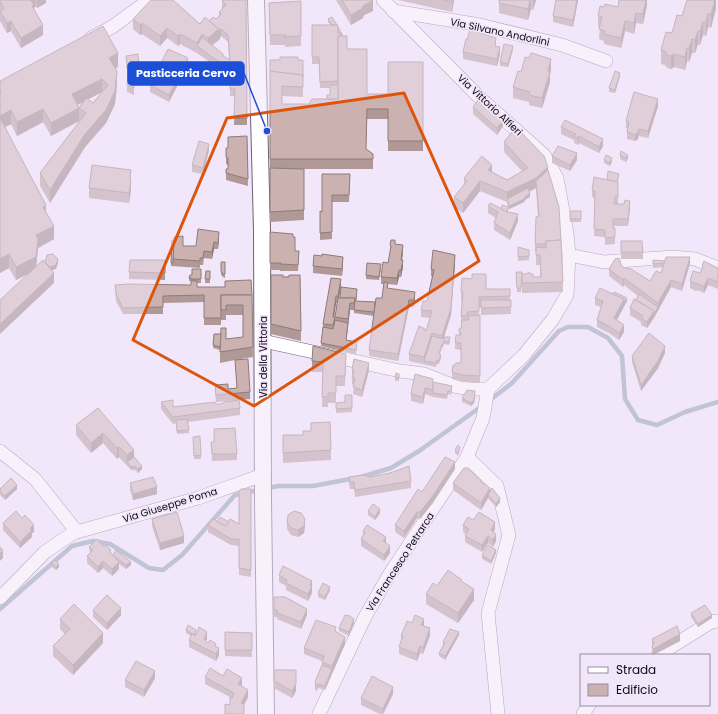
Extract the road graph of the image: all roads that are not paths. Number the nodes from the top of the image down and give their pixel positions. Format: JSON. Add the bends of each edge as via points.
{"nodes":[{"id":1,"x":150,"y":0,"type":"edge"},
{"id":2,"x":256,"y":0,"type":"edge"},
{"id":3,"x":383,"y":0,"type":"edge"},
{"id":4,"x":393,"y":11,"type":"junction"},
{"id":5,"x":77,"y":46,"type":"edge"},
{"id":6,"x":606,"y":61,"type":"dead end"},
{"id":7,"x":569,"y":255,"type":"junction"},
{"id":8,"x":718,"y":268,"type":"edge"},
{"id":9,"x":263,"y":341,"type":"junction"},
{"id":10,"x":488,"y":389,"type":"junction"},
{"id":11,"x":0,"y":451,"type":"edge"},
{"id":12,"x":467,"y":457,"type":"junction"},
{"id":13,"x":262,"y":488,"type":"junction"},
{"id":14,"x":77,"y":532,"type":"junction"},
{"id":15,"x":0,"y":598,"type":"edge"},
{"id":16,"x":718,"y":621,"type":"edge"},
{"id":17,"x":660,"y":654,"type":"edge"},
{"id":18,"x":266,"y":714,"type":"edge"},
{"id":19,"x":319,"y":714,"type":"edge"},
{"id":20,"x":498,"y":714,"type":"edge"}],
"edges":[{"from":1,"to":5,"type":"street","via":[[112,27]]},
{"from":2,"to":9,"type":"street","name":"Via della Vittoria"},
{"from":3,"to":4,"type":"street","name":"Via Vittorio Alfieri"},
{"from":4,"to":6,"type":"street","name":"Via Silvano Andorlini","via":[[480,25],[562,45]]},
{"from":4,"to":7,"type":"street","name":"Via Vittorio Alfieri","via":[[480,98],[544,155],[557,178]]},
{"from":7,"to":8,"type":"street","via":[[604,262],[695,259]]},
{"from":7,"to":10,"type":"street","name":"Via Vittorio Alfieri","via":[[567,295],[553,319],[524,355]]},
{"from":9,"to":10,"type":"street","via":[[424,374],[454,386]]},
{"from":9,"to":13,"type":"street","name":"Via della Vittoria"},
{"from":10,"to":12,"type":"street","via":[[483,418]]},
{"from":11,"to":14,"type":"street","via":[[35,479]]},
{"from":12,"to":19,"type":"street","name":"Via Francesco Petrarca","via":[[389,575],[365,617]]},
{"from":12,"to":20,"type":"street","via":[[497,486],[509,535],[488,613]]},
{"from":13,"to":14,"type":"street","name":"Via Giuseppe Poma","via":[[198,498]]},
{"from":13,"to":18,"type":"street","name":"Via della Vittoria"},
{"from":14,"to":15,"type":"street","name":"Via Giuseppe Poma","via":[[45,552]]},
{"from":16,"to":17,"type":"street","via":[[711,622]]}]}
